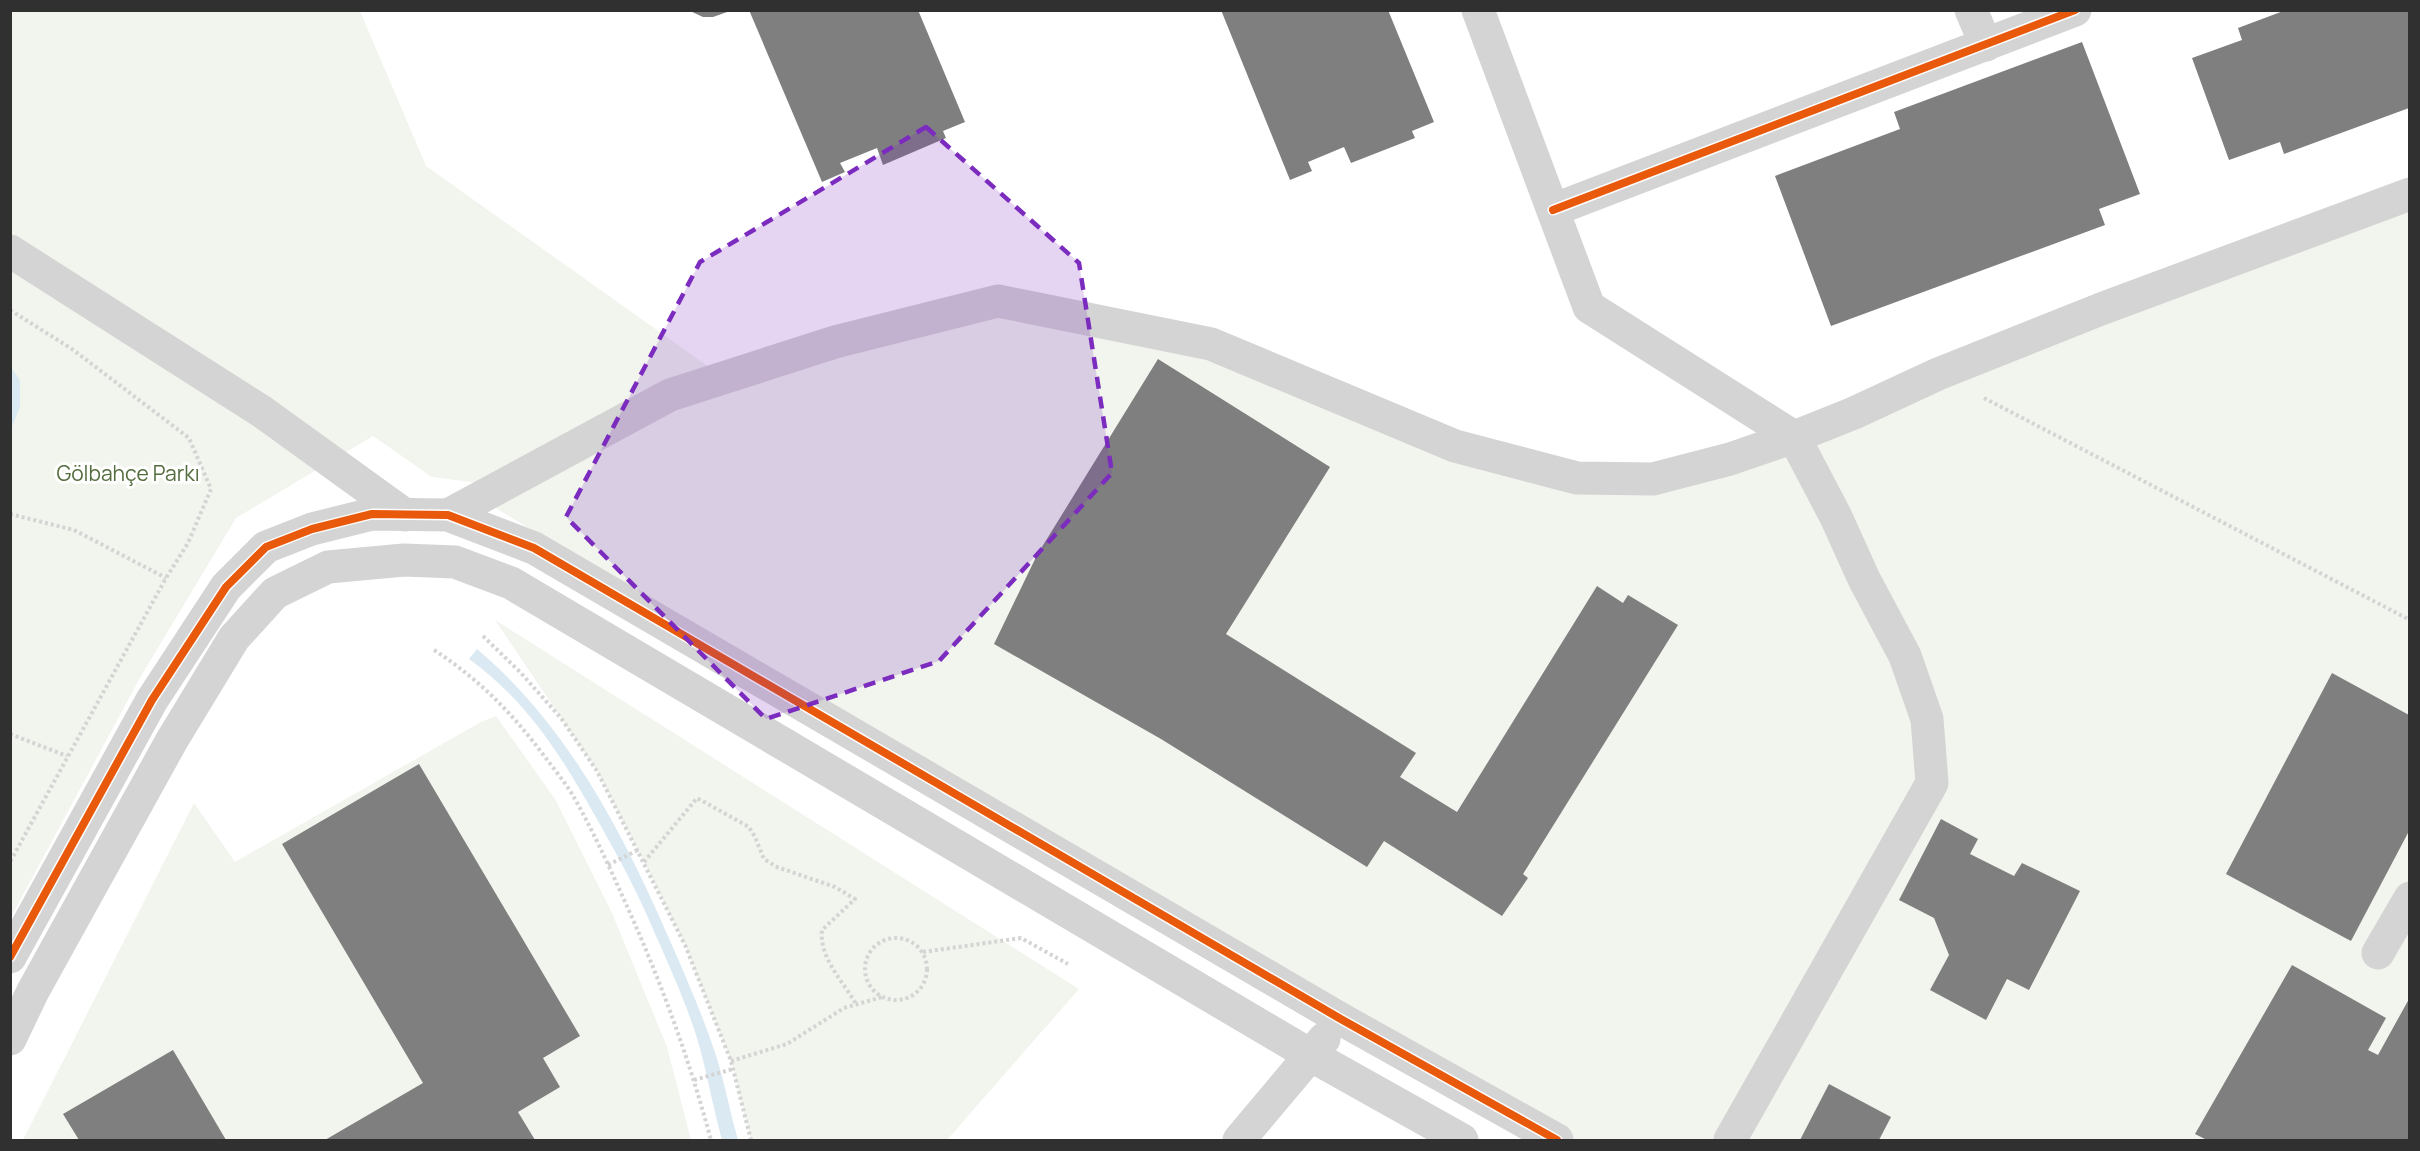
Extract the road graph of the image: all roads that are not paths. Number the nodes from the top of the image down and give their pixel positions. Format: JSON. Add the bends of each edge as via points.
{"nodes":[{"id":1,"x":1478,"y":10,"type":"edge"},
{"id":2,"x":1971,"y":10,"type":"edge"},
{"id":3,"x":2075,"y":10,"type":"edge"},
{"id":4,"x":1986,"y":45,"type":"junction"},
{"id":5,"x":2409,"y":194,"type":"edge"},
{"id":6,"x":1553,"y":210,"type":"junction"},
{"id":7,"x":10,"y":250,"type":"edge"},
{"id":8,"x":1794,"y":437,"type":"junction"},
{"id":9,"x":405,"y":515,"type":"junction"},
{"id":10,"x":448,"y":515,"type":"junction"},
{"id":11,"x":2409,"y":898,"type":"edge"},
{"id":12,"x":2378,"y":953,"type":"dead end"},
{"id":13,"x":10,"y":957,"type":"edge"},
{"id":14,"x":1339,"y":1018,"type":"junction"},
{"id":15,"x":10,"y":1039,"type":"edge"},
{"id":16,"x":1312,"y":1056,"type":"junction"},
{"id":17,"x":1239,"y":1140,"type":"edge"},
{"id":18,"x":1462,"y":1140,"type":"edge"},
{"id":19,"x":1557,"y":1140,"type":"edge"},
{"id":20,"x":1730,"y":1140,"type":"edge"}],
"edges":[{"from":1,"to":6,"type":"street"},
{"from":2,"to":4,"type":"street"},
{"from":3,"to":4,"type":"street"},
{"from":4,"to":6,"type":"street"},
{"from":5,"to":8,"type":"street","via":[[2112,305]]},
{"from":6,"to":8,"type":"street","via":[[1589,307]]},
{"from":7,"to":9,"type":"street","via":[[261,411]]},
{"from":8,"to":10,"type":"street","via":[[1653,479],[1577,478],[1455,446],[1211,345],[998,301],[835,342],[670,394]]},
{"from":8,"to":20,"type":"street","via":[[1905,656],[1927,719],[1932,783]]},
{"from":9,"to":10,"type":"street"},
{"from":9,"to":13,"type":"street","via":[[372,514],[312,529],[266,547],[226,587],[152,700]]},
{"from":10,"to":14,"type":"street","via":[[534,548]]},
{"from":11,"to":12,"type":"street"},
{"from":14,"to":16,"type":"street"},
{"from":14,"to":19,"type":"street"},
{"from":15,"to":16,"type":"street","via":[[172,741],[234,638],[275,593],[328,567],[404,560],[455,562],[511,584]]},
{"from":16,"to":17,"type":"street"},
{"from":16,"to":18,"type":"street"}]}
